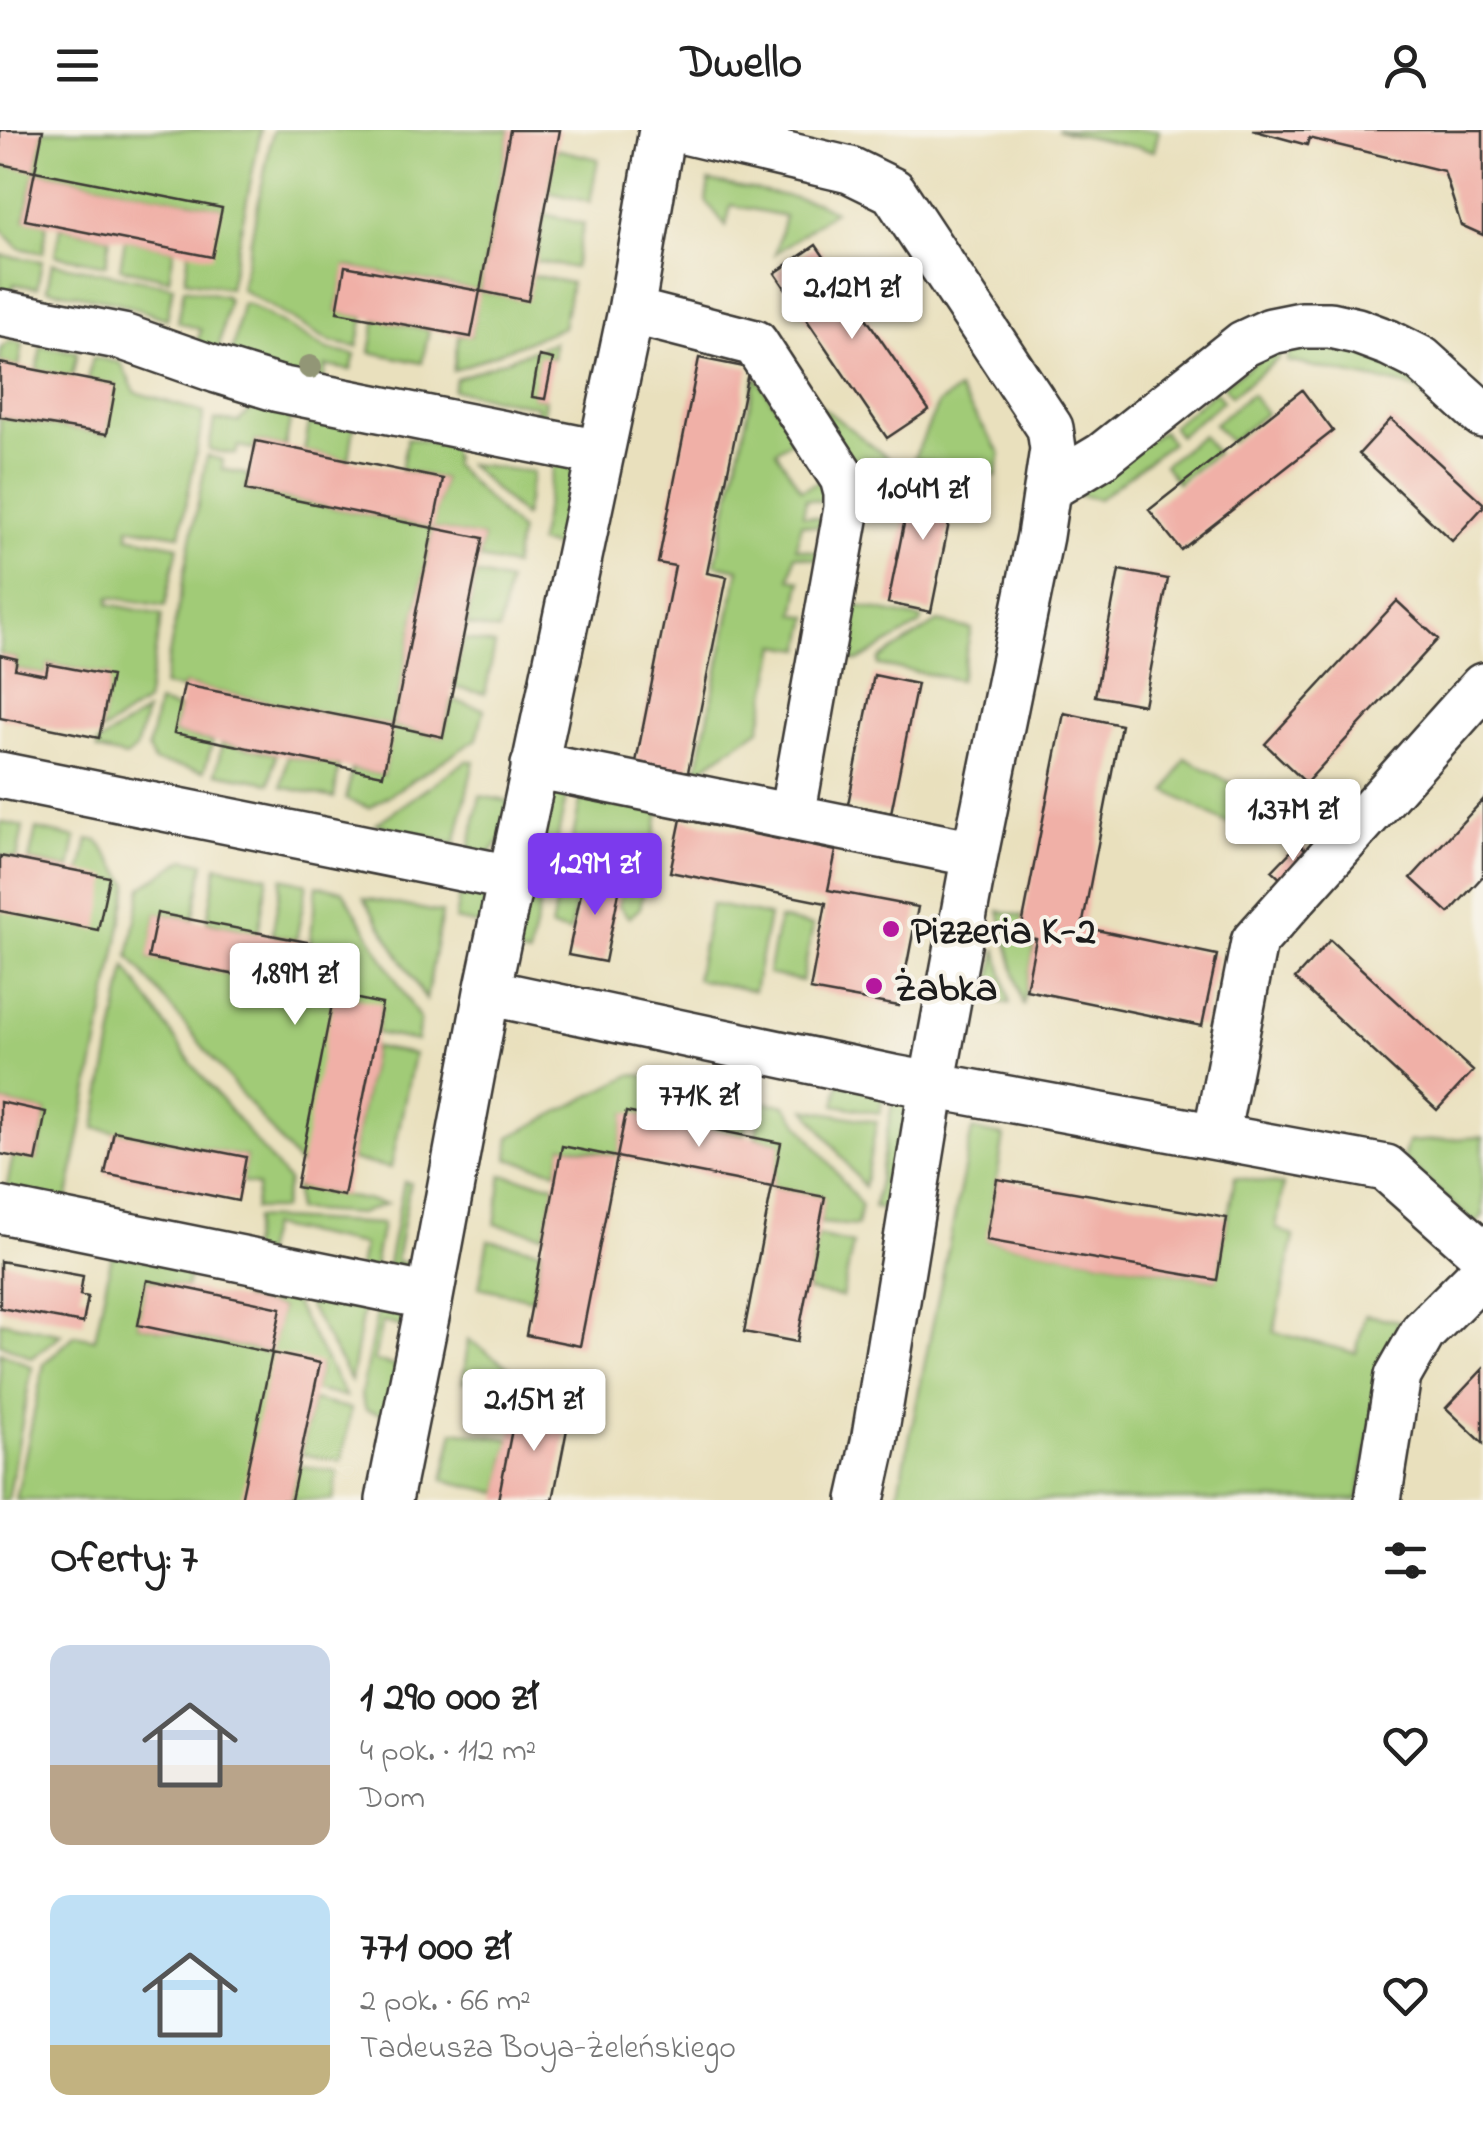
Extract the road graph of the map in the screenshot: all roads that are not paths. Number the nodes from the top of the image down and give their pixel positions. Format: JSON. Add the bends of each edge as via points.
{"nodes":[{"id":1,"x":662,"y":130,"type":"edge"},
{"id":2,"x":680,"y":130,"type":"edge"},
{"id":3,"x":631,"y":311,"type":"junction"},
{"id":4,"x":0,"y":313,"type":"edge"},
{"id":5,"x":1483,"y":415,"type":"edge"},
{"id":6,"x":600,"y":453,"type":"junction"},
{"id":7,"x":1047,"y":488,"type":"junction"},
{"id":8,"x":1483,"y":686,"type":"edge"},
{"id":9,"x":534,"y":765,"type":"junction"},
{"id":10,"x":0,"y":775,"type":"edge"},
{"id":11,"x":792,"y":816,"type":"junction"},
{"id":12,"x":975,"y":854,"type":"junction"},
{"id":13,"x":510,"y":878,"type":"junction"},
{"id":14,"x":487,"y":992,"type":"junction"},
{"id":15,"x":932,"y":1086,"type":"junction"},
{"id":16,"x":1216,"y":1136,"type":"junction"},
{"id":17,"x":0,"y":1210,"type":"edge"},
{"id":18,"x":1483,"y":1254,"type":"edge"},
{"id":19,"x":1483,"y":1272,"type":"edge"},
{"id":20,"x":430,"y":1297,"type":"junction"},
{"id":21,"x":389,"y":1500,"type":"edge"},
{"id":22,"x":862,"y":1500,"type":"edge"},
{"id":23,"x":1378,"y":1500,"type":"edge"}],
"edges":[{"from":1,"to":3,"type":"street"},
{"from":2,"to":7,"type":"street","via":[[850,170],[893,191],[1050,428],[1054,449]]},
{"from":3,"to":6,"type":"street"},
{"from":3,"to":11,"type":"street","via":[[755,343],[843,478],[847,508]]},
{"from":4,"to":6,"type":"street","via":[[123,336],[279,389]]},
{"from":5,"to":7,"type":"street","via":[[1421,358],[1389,342],[1330,325],[1301,325],[1243,344],[1102,456]]},
{"from":6,"to":9,"type":"street"},
{"from":7,"to":12,"type":"street"},
{"from":8,"to":16,"type":"street","via":[[1254,942]]},
{"from":9,"to":11,"type":"street"},
{"from":9,"to":13,"type":"street"},
{"from":10,"to":13,"type":"street"},
{"from":11,"to":12,"type":"street"},
{"from":12,"to":15,"type":"street"},
{"from":13,"to":14,"type":"street"},
{"from":14,"to":15,"type":"street"},
{"from":14,"to":20,"type":"street"},
{"from":15,"to":16,"type":"street"},
{"from":15,"to":22,"type":"street"},
{"from":16,"to":18,"type":"street","via":[[1386,1168]]},
{"from":17,"to":20,"type":"street"},
{"from":19,"to":23,"type":"street","via":[[1422,1332],[1398,1376]]},
{"from":20,"to":21,"type":"street"}]}
